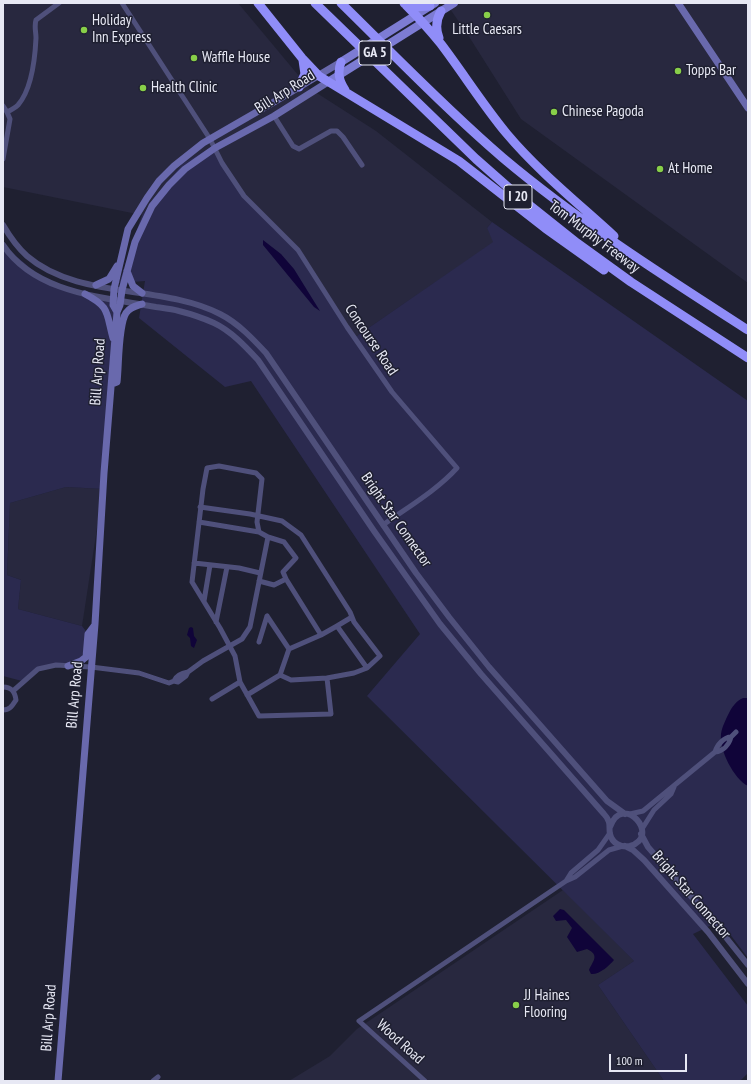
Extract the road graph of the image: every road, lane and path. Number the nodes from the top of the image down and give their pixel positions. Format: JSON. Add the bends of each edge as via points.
{"nodes":[{"id":1,"x":59,"y":3,"type":"edge"},
{"id":2,"x":122,"y":3,"type":"edge"},
{"id":3,"x":258,"y":3,"type":"edge"},
{"id":4,"x":315,"y":3,"type":"edge"},
{"id":5,"x":341,"y":3,"type":"edge"},
{"id":6,"x":454,"y":3,"type":"edge"},
{"id":7,"x":678,"y":3,"type":"edge"},
{"id":8,"x":405,"y":4,"type":"edge"},
{"id":9,"x":433,"y":5,"type":"edge"},
{"id":10,"x":442,"y":11,"type":"junction"},
{"id":11,"x":416,"y":16,"type":"junction"},
{"id":12,"x":424,"y":23,"type":"junction"},
{"id":13,"x":440,"y":44,"type":"junction"},
{"id":14,"x":302,"y":58,"type":"junction"},
{"id":15,"x":341,"y":62,"type":"junction"},
{"id":16,"x":319,"y":76,"type":"junction"},
{"id":17,"x":338,"y":76,"type":"junction"},
{"id":18,"x":328,"y":82,"type":"junction"},
{"id":19,"x":300,"y":87,"type":"junction"},
{"id":20,"x":345,"y":90,"type":"junction"},
{"id":21,"x":3,"y":106,"type":"edge"},
{"id":22,"x":748,"y":108,"type":"edge"},
{"id":23,"x":7,"y":112,"type":"junction"},
{"id":24,"x":274,"y":116,"type":"junction"},
{"id":25,"x":210,"y":139,"type":"junction"},
{"id":26,"x":216,"y":148,"type":"junction"},
{"id":27,"x":3,"y":159,"type":"edge"},
{"id":28,"x":362,"y":165,"type":"dead end"},
{"id":29,"x":3,"y":226,"type":"edge"},
{"id":30,"x":3,"y":245,"type":"edge"},
{"id":31,"x":636,"y":256,"type":"junction"},
{"id":32,"x":121,"y":259,"type":"junction"},
{"id":33,"x":127,"y":271,"type":"junction"},
{"id":34,"x":631,"y":282,"type":"junction"},
{"id":35,"x":96,"y":285,"type":"junction"},
{"id":36,"x":118,"y":289,"type":"junction"},
{"id":37,"x":142,"y":293,"type":"junction"},
{"id":38,"x":84,"y":294,"type":"junction"},
{"id":39,"x":117,"y":300,"type":"junction"},
{"id":40,"x":142,"y":304,"type":"junction"},
{"id":41,"x":748,"y":330,"type":"edge"},
{"id":42,"x":114,"y":343,"type":"junction"},
{"id":43,"x":748,"y":358,"type":"edge"},
{"id":44,"x":112,"y":384,"type":"junction"},
{"id":45,"x":200,"y":507,"type":"junction"},
{"id":46,"x":257,"y":515,"type":"junction"},
{"id":47,"x":199,"y":522,"type":"junction"},
{"id":48,"x":383,"y":525,"type":"junction"},
{"id":49,"x":259,"y":532,"type":"junction"},
{"id":50,"x":268,"y":537,"type":"junction"},
{"id":51,"x":194,"y":563,"type":"junction"},
{"id":52,"x":210,"y":565,"type":"junction"},
{"id":53,"x":227,"y":567,"type":"junction"},
{"id":54,"x":260,"y":573,"type":"junction"},
{"id":55,"x":286,"y":580,"type":"junction"},
{"id":56,"x":259,"y":581,"type":"junction"},
{"id":57,"x":204,"y":601,"type":"junction"},
{"id":58,"x":352,"y":617,"type":"junction"},
{"id":59,"x":216,"y":622,"type":"junction"},
{"id":60,"x":95,"y":624,"type":"junction"},
{"id":61,"x":336,"y":626,"type":"junction"},
{"id":62,"x":321,"y":635,"type":"junction"},
{"id":63,"x":259,"y":642,"type":"dead end"},
{"id":64,"x":230,"y":646,"type":"junction"},
{"id":65,"x":289,"y":649,"type":"junction"},
{"id":66,"x":68,"y":666,"type":"junction"},
{"id":67,"x":91,"y":667,"type":"junction"},
{"id":68,"x":367,"y":668,"type":"junction"},
{"id":69,"x":280,"y":675,"type":"junction"},
{"id":70,"x":326,"y":678,"type":"junction"},
{"id":71,"x":240,"y":682,"type":"junction"},
{"id":72,"x":3,"y":687,"type":"edge"},
{"id":73,"x":13,"y":691,"type":"junction"},
{"id":74,"x":247,"y":695,"type":"junction"},
{"id":75,"x":212,"y":699,"type":"dead end"},
{"id":76,"x":3,"y":710,"type":"edge"},
{"id":77,"x":736,"y":732,"type":"dead end"},
{"id":78,"x":674,"y":787,"type":"junction"},
{"id":79,"x":627,"y":814,"type":"junction"},
{"id":80,"x":610,"y":830,"type":"junction"},
{"id":81,"x":642,"y":832,"type":"junction"},
{"id":82,"x":624,"y":846,"type":"junction"},
{"id":83,"x":566,"y":881,"type":"junction"},
{"id":84,"x":748,"y":965,"type":"edge"},
{"id":85,"x":748,"y":984,"type":"edge"},
{"id":86,"x":158,"y":1077,"type":"dead end"},
{"id":87,"x":58,"y":1081,"type":"edge"},
{"id":88,"x":153,"y":1081,"type":"edge"},
{"id":89,"x":425,"y":1081,"type":"edge"}],
"edges":[{"from":1,"to":23,"type":"street","via":[[36,20],[31,81],[18,105]]},
{"from":2,"to":25,"type":"street"},
{"from":3,"to":14,"type":"highway"},
{"from":4,"to":34,"type":"highway","name":"Tom Murphy Freeway","number":"I 20","via":[[497,178],[577,243]]},
{"from":5,"to":31,"type":"highway","name":"Tom Murphy Freeway","number":"I 20","via":[[502,157],[568,209]]},
{"from":6,"to":10,"type":"main road","name":"Bill Arp Road","number":"GA 5"},
{"from":7,"to":22,"type":"main road"},
{"from":8,"to":9,"type":"highway","via":[[419,7]]},
{"from":8,"to":11,"type":"highway"},
{"from":9,"to":11,"type":"main road","name":"Bill Arp Road","number":"GA 5"},
{"from":10,"to":12,"type":"main road","name":"Bill Arp Road","number":"GA 5"},
{"from":10,"to":13,"type":"highway","via":[[436,26]]},
{"from":11,"to":12,"type":"highway"},
{"from":11,"to":15,"type":"main road","name":"Bill Arp Road","number":"GA 5"},
{"from":12,"to":13,"type":"highway"},
{"from":12,"to":17,"type":"main road","name":"Bill Arp Road","number":"GA 5"},
{"from":13,"to":31,"type":"highway","via":[[526,155]]},
{"from":14,"to":16,"type":"highway"},
{"from":14,"to":19,"type":"highway","via":[[305,74]]},
{"from":15,"to":16,"type":"main road","name":"Bill Arp Road","number":"GA 5"},
{"from":15,"to":17,"type":"highway"},
{"from":16,"to":18,"type":"highway"},
{"from":16,"to":19,"type":"main road","name":"Bill Arp Road","number":"GA 5"},
{"from":17,"to":18,"type":"main road","name":"Bill Arp Road","number":"GA 5"},
{"from":17,"to":20,"type":"highway"},
{"from":18,"to":20,"type":"highway"},
{"from":18,"to":24,"type":"main road","name":"Bill Arp Road","number":"GA 5"},
{"from":19,"to":25,"type":"main road","name":"Bill Arp Road","number":"GA 5"},
{"from":20,"to":34,"type":"highway","via":[[460,161],[572,248],[610,273]]},
{"from":21,"to":23,"type":"street"},
{"from":23,"to":27,"type":"street","via":[[10,119]]},
{"from":24,"to":26,"type":"main road","name":"Bill Arp Road","number":"GA 5"},
{"from":24,"to":28,"type":"street","via":[[293,146],[299,149],[331,131],[337,131]]},
{"from":25,"to":26,"type":"street"},
{"from":25,"to":32,"type":"main road","name":"Bill Arp Road","number":"GA 5","via":[[158,181],[128,229]]},
{"from":26,"to":33,"type":"main road","name":"Bill Arp Road","number":"GA 5","via":[[185,169],[152,206],[135,242]]},
{"from":26,"to":48,"type":"street","name":"Concourse Road","via":[[222,163],[244,196],[298,250],[392,392],[457,468],[433,490]]},
{"from":29,"to":35,"type":"street","name":"Bright Star Connector","via":[[28,257],[53,273]]},
{"from":30,"to":38,"type":"street","name":"Bright Star Connector","via":[[22,266],[48,283]]},
{"from":31,"to":41,"type":"highway","name":"Tom Murphy Freeway","number":"I 20"},
{"from":32,"to":35,"type":"main road","via":[[109,279]]},
{"from":32,"to":36,"type":"main road","name":"Bill Arp Road","number":"GA 5"},
{"from":33,"to":36,"type":"main road","name":"Bill Arp Road","number":"GA 5"},
{"from":33,"to":37,"type":"main road","via":[[133,286]]},
{"from":34,"to":43,"type":"highway","name":"Tom Murphy Freeway","number":"I 20"},
{"from":35,"to":36,"type":"street","name":"Bright Star Connector"},
{"from":36,"to":37,"type":"street","name":"Bright Star Connector"},
{"from":36,"to":39,"type":"main road","name":"Bill Arp Road","number":"GA 5"},
{"from":37,"to":48,"type":"street","name":"Bright Star Connector","via":[[181,300],[206,308],[220,314],[252,338],[266,353]]},
{"from":38,"to":39,"type":"street","name":"Bright Star Connector"},
{"from":38,"to":42,"type":"main road","via":[[105,308]]},
{"from":39,"to":40,"type":"street","name":"Bright Star Connector"},
{"from":39,"to":42,"type":"main road","name":"Bill Arp Road","number":"GA 5","via":[[113,304],[117,312]]},
{"from":40,"to":44,"type":"main road","via":[[131,308],[122,322],[117,382]]},
{"from":40,"to":80,"type":"street","name":"Bright Star Connector","via":[[178,310],[215,324],[258,360],[440,624],[600,808]]},
{"from":42,"to":44,"type":"main road","name":"Bill Arp Road","number":"GA 5"},
{"from":44,"to":60,"type":"main road","name":"Bill Arp Road","number":"GA 5"},
{"from":45,"to":46,"type":"street"},
{"from":45,"to":46,"type":"street","via":[[208,468],[219,466],[256,473],[262,479]]},
{"from":45,"to":47,"type":"street"},
{"from":46,"to":49,"type":"street"},
{"from":46,"to":58,"type":"street","via":[[282,521],[301,535]]},
{"from":47,"to":49,"type":"street"},
{"from":47,"to":51,"type":"street"},
{"from":48,"to":79,"type":"street","name":"Bright Star Connector","via":[[469,643],[607,801]]},
{"from":49,"to":50,"type":"street"},
{"from":50,"to":54,"type":"street"},
{"from":50,"to":55,"type":"street","via":[[284,542],[296,558],[283,572]]},
{"from":51,"to":52,"type":"street"},
{"from":51,"to":57,"type":"street","via":[[192,582]]},
{"from":52,"to":53,"type":"street"},
{"from":52,"to":57,"type":"street"},
{"from":53,"to":54,"type":"street"},
{"from":53,"to":59,"type":"street"},
{"from":54,"to":56,"type":"street"},
{"from":55,"to":56,"type":"street","via":[[274,585]]},
{"from":55,"to":62,"type":"street"},
{"from":56,"to":64,"type":"street","via":[[250,627],[242,639]]},
{"from":57,"to":59,"type":"street"},
{"from":58,"to":61,"type":"street"},
{"from":58,"to":68,"type":"street","via":[[380,656]]},
{"from":59,"to":64,"type":"street"},
{"from":60,"to":66,"type":"main road","via":[[88,634],[86,657]]},
{"from":60,"to":67,"type":"main road","name":"Bill Arp Road","number":"GA 5"},
{"from":61,"to":62,"type":"street"},
{"from":61,"to":68,"type":"street"},
{"from":62,"to":65,"type":"street"},
{"from":63,"to":65,"type":"street","via":[[267,616]]},
{"from":64,"to":67,"type":"street","via":[[169,683],[139,673]]},
{"from":64,"to":71,"type":"street","via":[[235,656]]},
{"from":65,"to":69,"type":"street"},
{"from":66,"to":67,"type":"street"},
{"from":66,"to":73,"type":"street","via":[[56,665],[38,669]]},
{"from":67,"to":87,"type":"main road","name":"Bill Arp Road","number":"GA 5"},
{"from":68,"to":70,"type":"street"},
{"from":69,"to":70,"type":"street","via":[[291,680]]},
{"from":69,"to":74,"type":"street"},
{"from":70,"to":74,"type":"street","via":[[331,714],[259,716]]},
{"from":71,"to":74,"type":"street"},
{"from":71,"to":75,"type":"street"},
{"from":72,"to":73,"type":"street"},
{"from":73,"to":76,"type":"street","via":[[16,700],[8,710]]},
{"from":77,"to":78,"type":"street","via":[[726,746],[715,752]]},
{"from":78,"to":79,"type":"street","via":[[643,811]]},
{"from":78,"to":81,"type":"street","via":[[671,794],[654,810]]},
{"from":79,"to":80,"type":"street","via":[[615,818]]},
{"from":79,"to":81,"type":"street","via":[[638,820]]},
{"from":80,"to":82,"type":"street","via":[[615,842]]},
{"from":80,"to":83,"type":"street","via":[[598,850],[571,873]]},
{"from":81,"to":82,"type":"street","via":[[636,843]]},
{"from":81,"to":84,"type":"street","name":"Bright Star Connector","via":[[648,847]]},
{"from":82,"to":83,"type":"street","via":[[609,850],[575,877]]},
{"from":82,"to":85,"type":"street","name":"Bright Star Connector","via":[[644,860],[708,932]]},
{"from":83,"to":89,"type":"street","name":"Wood Road","via":[[359,1021]]},
{"from":86,"to":88,"type":"street"}]}
